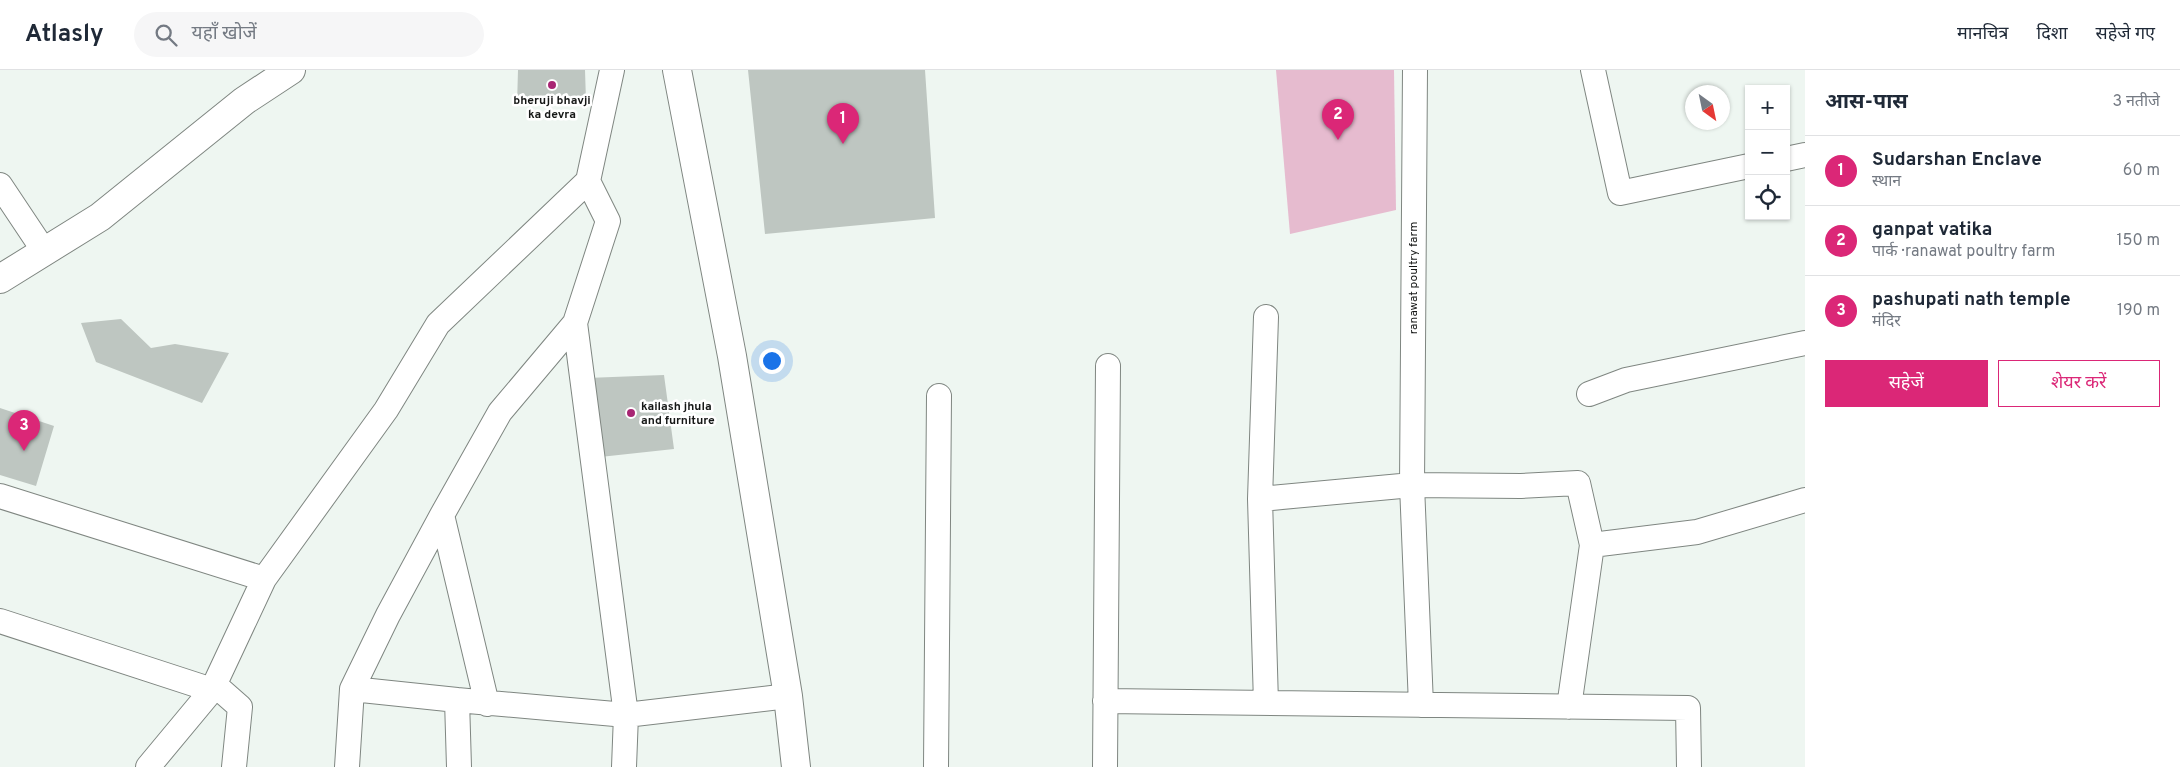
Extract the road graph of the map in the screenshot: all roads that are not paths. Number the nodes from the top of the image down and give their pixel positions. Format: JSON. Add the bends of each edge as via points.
{"nodes":[{"id":1,"x":291,"y":70,"type":"edge"},
{"id":2,"x":612,"y":70,"type":"edge"},
{"id":3,"x":677,"y":70,"type":"edge"},
{"id":4,"x":1415,"y":70,"type":"edge"},
{"id":5,"x":1593,"y":70,"type":"edge"},
{"id":6,"x":1805,"y":155,"type":"edge"},
{"id":7,"x":1790,"y":158,"type":"edge"},
{"id":8,"x":1745,"y":167,"type":"edge"},
{"id":9,"x":588,"y":181,"type":"junction"},
{"id":10,"x":0,"y":185,"type":"edge"},
{"id":11,"x":44,"y":251,"type":"junction"},
{"id":12,"x":0,"y":279,"type":"edge"},
{"id":13,"x":1266,"y":316,"type":"dead end"},
{"id":14,"x":575,"y":323,"type":"junction"},
{"id":15,"x":1805,"y":343,"type":"edge"},
{"id":16,"x":1108,"y":366,"type":"dead end"},
{"id":17,"x":1589,"y":394,"type":"dead end"},
{"id":18,"x":940,"y":396,"type":"dead end"},
{"id":19,"x":1412,"y":486,"type":"junction"},
{"id":20,"x":0,"y":496,"type":"edge"},
{"id":21,"x":1260,"y":498,"type":"junction"},
{"id":22,"x":1805,"y":500,"type":"edge"},
{"id":23,"x":442,"y":515,"type":"junction"},
{"id":24,"x":1592,"y":544,"type":"junction"},
{"id":25,"x":264,"y":579,"type":"junction"},
{"id":26,"x":0,"y":621,"type":"edge"},
{"id":27,"x":214,"y":687,"type":"junction"},
{"id":28,"x":352,"y":689,"type":"junction"},
{"id":29,"x":788,"y":696,"type":"junction"},
{"id":30,"x":457,"y":700,"type":"junction"},
{"id":31,"x":1105,"y":701,"type":"junction"},
{"id":32,"x":1266,"y":703,"type":"junction"},
{"id":33,"x":487,"y":704,"type":"junction"},
{"id":34,"x":1421,"y":705,"type":"junction"},
{"id":35,"x":1569,"y":707,"type":"junction"},
{"id":36,"x":626,"y":715,"type":"junction"},
{"id":37,"x":148,"y":767,"type":"edge"},
{"id":38,"x":234,"y":767,"type":"edge"},
{"id":39,"x":347,"y":767,"type":"edge"},
{"id":40,"x":459,"y":767,"type":"edge"},
{"id":41,"x":624,"y":767,"type":"edge"},
{"id":42,"x":796,"y":767,"type":"edge"},
{"id":43,"x":936,"y":767,"type":"edge"},
{"id":44,"x":1105,"y":767,"type":"edge"},
{"id":45,"x":1689,"y":767,"type":"edge"}],
"edges":[{"from":1,"to":11,"type":"street","via":[[244,101],[100,216]]},
{"from":2,"to":9,"type":"street"},
{"from":3,"to":29,"type":"street","via":[[732,356]]},
{"from":4,"to":19,"type":"street","name":"ranawat poultry farm"},
{"from":5,"to":8,"type":"street","via":[[1620,193]]},
{"from":6,"to":7,"type":"street"},
{"from":9,"to":14,"type":"street","via":[[608,221]]},
{"from":9,"to":25,"type":"street","via":[[438,324],[386,410]]},
{"from":10,"to":11,"type":"street"},
{"from":11,"to":12,"type":"street"},
{"from":13,"to":21,"type":"street"},
{"from":14,"to":23,"type":"street","via":[[500,412]]},
{"from":14,"to":36,"type":"street"},
{"from":15,"to":17,"type":"street","via":[[1626,380]]},
{"from":16,"to":31,"type":"street"},
{"from":18,"to":43,"type":"street"},
{"from":19,"to":21,"type":"street"},
{"from":19,"to":24,"type":"street","via":[[1578,483]]},
{"from":19,"to":34,"type":"street","name":"ranawat poultry farm"},
{"from":20,"to":25,"type":"street"},
{"from":21,"to":32,"type":"street"},
{"from":22,"to":24,"type":"street","via":[[1697,532]]},
{"from":23,"to":28,"type":"street"},
{"from":23,"to":33,"type":"street"},
{"from":24,"to":35,"type":"street"},
{"from":25,"to":27,"type":"street"},
{"from":26,"to":27,"type":"street"},
{"from":27,"to":37,"type":"street"},
{"from":27,"to":38,"type":"street","via":[[240,707]]},
{"from":28,"to":30,"type":"street"},
{"from":28,"to":39,"type":"street"},
{"from":29,"to":36,"type":"street"},
{"from":29,"to":42,"type":"street"},
{"from":30,"to":33,"type":"street"},
{"from":30,"to":40,"type":"street"},
{"from":31,"to":32,"type":"street"},
{"from":31,"to":44,"type":"street"},
{"from":32,"to":34,"type":"street"},
{"from":33,"to":36,"type":"street"},
{"from":34,"to":35,"type":"street"},
{"from":35,"to":45,"type":"street","via":[[1688,708]]},
{"from":36,"to":41,"type":"street"}]}
